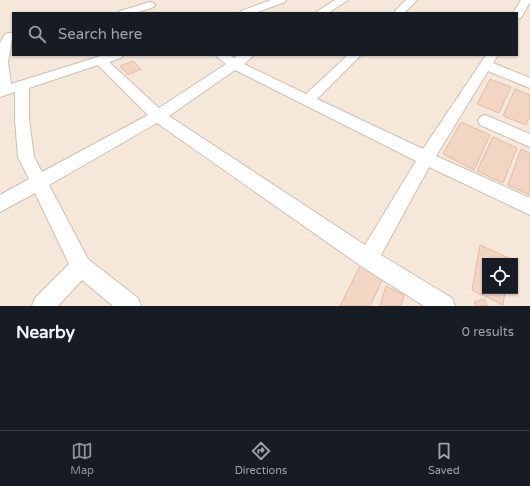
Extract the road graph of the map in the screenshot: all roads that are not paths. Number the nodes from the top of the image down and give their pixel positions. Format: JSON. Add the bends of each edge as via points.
{"nodes":[{"id":1,"x":281,"y":0,"type":"edge"},
{"id":2,"x":343,"y":0,"type":"edge"},
{"id":3,"x":412,"y":0,"type":"edge"},
{"id":4,"x":526,"y":0,"type":"edge"},
{"id":5,"x":147,"y":2,"type":"edge"},
{"id":6,"x":126,"y":12,"type":"edge"},
{"id":7,"x":159,"y":12,"type":"edge"},
{"id":8,"x":248,"y":12,"type":"edge"},
{"id":9,"x":322,"y":12,"type":"edge"},
{"id":10,"x":399,"y":12,"type":"edge"},
{"id":11,"x":518,"y":14,"type":"edge"},
{"id":12,"x":12,"y":36,"type":"edge"},
{"id":13,"x":114,"y":56,"type":"edge"},
{"id":14,"x":222,"y":56,"type":"edge"},
{"id":15,"x":246,"y":56,"type":"edge"},
{"id":16,"x":354,"y":56,"type":"edge"},
{"id":17,"x":100,"y":60,"type":"junction"},
{"id":18,"x":488,"y":60,"type":"edge"},
{"id":19,"x":234,"y":64,"type":"junction"},
{"id":20,"x":530,"y":83,"type":"edge"},
{"id":21,"x":22,"y":85,"type":"junction"},
{"id":22,"x":3,"y":91,"type":"edge"},
{"id":23,"x":309,"y":99,"type":"junction"},
{"id":24,"x":158,"y":116,"type":"junction"},
{"id":25,"x":485,"y":121,"type":"dead end"},
{"id":26,"x":530,"y":141,"type":"edge"},
{"id":27,"x":425,"y":158,"type":"junction"},
{"id":28,"x":39,"y":182,"type":"junction"},
{"id":29,"x":0,"y":204,"type":"edge"},
{"id":30,"x":530,"y":208,"type":"edge"},
{"id":31,"x":368,"y":259,"type":"junction"},
{"id":32,"x":81,"y":266,"type":"junction"},
{"id":33,"x":43,"y":306,"type":"edge"},
{"id":34,"x":130,"y":306,"type":"edge"},
{"id":35,"x":444,"y":306,"type":"edge"}],
"edges":[{"from":1,"to":8,"type":"street"},
{"from":2,"to":9,"type":"street"},
{"from":3,"to":10,"type":"street"},
{"from":4,"to":11,"type":"street"},
{"from":5,"to":6,"type":"street"},
{"from":5,"to":7,"type":"street"},
{"from":12,"to":22,"type":"street","via":[[9,36],[3,46],[1,58]]},
{"from":13,"to":17,"type":"street"},
{"from":14,"to":19,"type":"street"},
{"from":15,"to":19,"type":"street"},
{"from":16,"to":23,"type":"street"},
{"from":17,"to":21,"type":"street"},
{"from":17,"to":24,"type":"street"},
{"from":18,"to":20,"type":"street"},
{"from":18,"to":27,"type":"street"},
{"from":19,"to":23,"type":"street"},
{"from":19,"to":24,"type":"street"},
{"from":21,"to":22,"type":"street"},
{"from":21,"to":28,"type":"street","via":[[26,157]]},
{"from":23,"to":27,"type":"street"},
{"from":24,"to":28,"type":"street"},
{"from":24,"to":31,"type":"street"},
{"from":25,"to":26,"type":"street"},
{"from":27,"to":30,"type":"street"},
{"from":27,"to":31,"type":"street"},
{"from":28,"to":29,"type":"street"},
{"from":28,"to":32,"type":"street"},
{"from":31,"to":35,"type":"street"},
{"from":32,"to":33,"type":"street"},
{"from":32,"to":34,"type":"street"}]}
